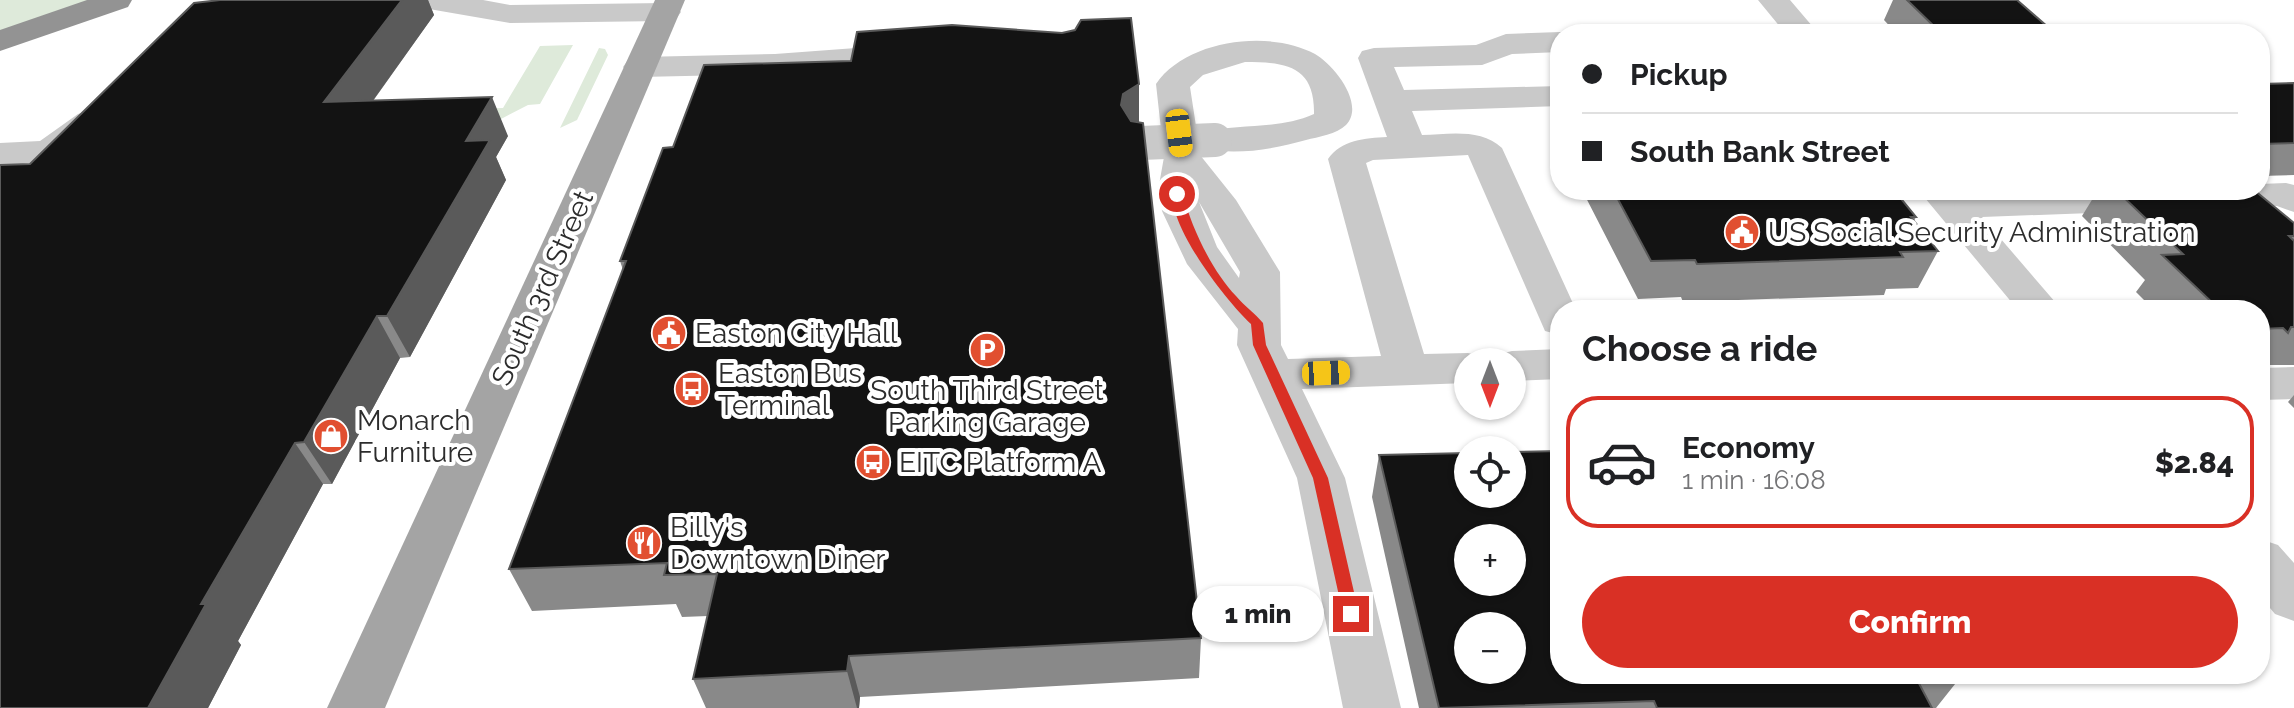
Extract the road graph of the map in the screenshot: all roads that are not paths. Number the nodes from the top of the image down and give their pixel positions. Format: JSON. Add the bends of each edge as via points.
{"nodes":[{"id":1,"x":117,"y":0,"type":"edge"},
{"id":2,"x":429,"y":0,"type":"edge"},
{"id":3,"x":1773,"y":0,"type":"edge"},
{"id":4,"x":668,"y":6,"type":"edge"},
{"id":5,"x":560,"y":7,"type":"edge"},
{"id":6,"x":1794,"y":24,"type":"edge"},
{"id":7,"x":0,"y":41,"type":"edge"},
{"id":8,"x":1550,"y":42,"type":"edge"},
{"id":9,"x":945,"y":53,"type":"edge"},
{"id":10,"x":640,"y":67,"type":"junction"},
{"id":11,"x":1550,"y":96,"type":"edge"},
{"id":12,"x":111,"y":101,"type":"edge"},
{"id":13,"x":1390,"y":101,"type":"junction"},
{"id":14,"x":1141,"y":143,"type":"edge"},
{"id":15,"x":1408,"y":146,"type":"junction"},
{"id":16,"x":0,"y":154,"type":"edge"},
{"id":17,"x":2270,"y":194,"type":"edge"},
{"id":18,"x":1946,"y":200,"type":"edge"},
{"id":19,"x":2294,"y":201,"type":"edge"},
{"id":20,"x":1551,"y":300,"type":"edge"},
{"id":21,"x":2032,"y":300,"type":"edge"},
{"id":22,"x":1550,"y":364,"type":"edge"},
{"id":23,"x":1526,"y":365,"type":"edge"},
{"id":24,"x":1454,"y":368,"type":"edge"},
{"id":25,"x":1407,"y":370,"type":"junction"},
{"id":26,"x":1273,"y":375,"type":"junction"},
{"id":27,"x":2294,"y":383,"type":"edge"},
{"id":28,"x":2270,"y":384,"type":"edge"},
{"id":29,"x":2270,"y":571,"type":"edge"},
{"id":30,"x":2294,"y":599,"type":"edge"},
{"id":31,"x":1367,"y":688,"type":"edge"},
{"id":32,"x":356,"y":708,"type":"edge"}],
"edges":[{"from":1,"to":7,"type":"highway"},
{"from":2,"to":5,"type":"street","via":[[491,12]]},
{"from":3,"to":6,"type":"street"},
{"from":4,"to":5,"type":"street"},
{"from":4,"to":10,"type":"main road","name":"South 3rd Street"},
{"from":8,"to":13,"type":"street","via":[[1506,44],[1482,55],[1374,58]]},
{"from":9,"to":10,"type":"street"},
{"from":10,"to":32,"type":"main road","name":"South 3rd Street"},
{"from":11,"to":13,"type":"street"},
{"from":12,"to":16,"type":"street","via":[[65,146]]},
{"from":13,"to":15,"type":"street"},
{"from":14,"to":26,"type":"street","bridge":true,"via":[[1199,149],[1177,194],[1181,211],[1213,273],[1257,323],[1259,345]]},
{"from":15,"to":20,"type":"street","via":[[1466,144],[1489,156]]},
{"from":15,"to":25,"type":"street","via":[[1365,149],[1346,159]]},
{"from":17,"to":19,"type":"street","via":[[2286,194]]},
{"from":18,"to":21,"type":"street"},
{"from":22,"to":23,"type":"street"},
{"from":24,"to":25,"type":"street"},
{"from":25,"to":26,"type":"street"},
{"from":26,"to":31,"type":"street","via":[[1321,478]]},
{"from":27,"to":28,"type":"street"},
{"from":29,"to":30,"type":"street"}]}
